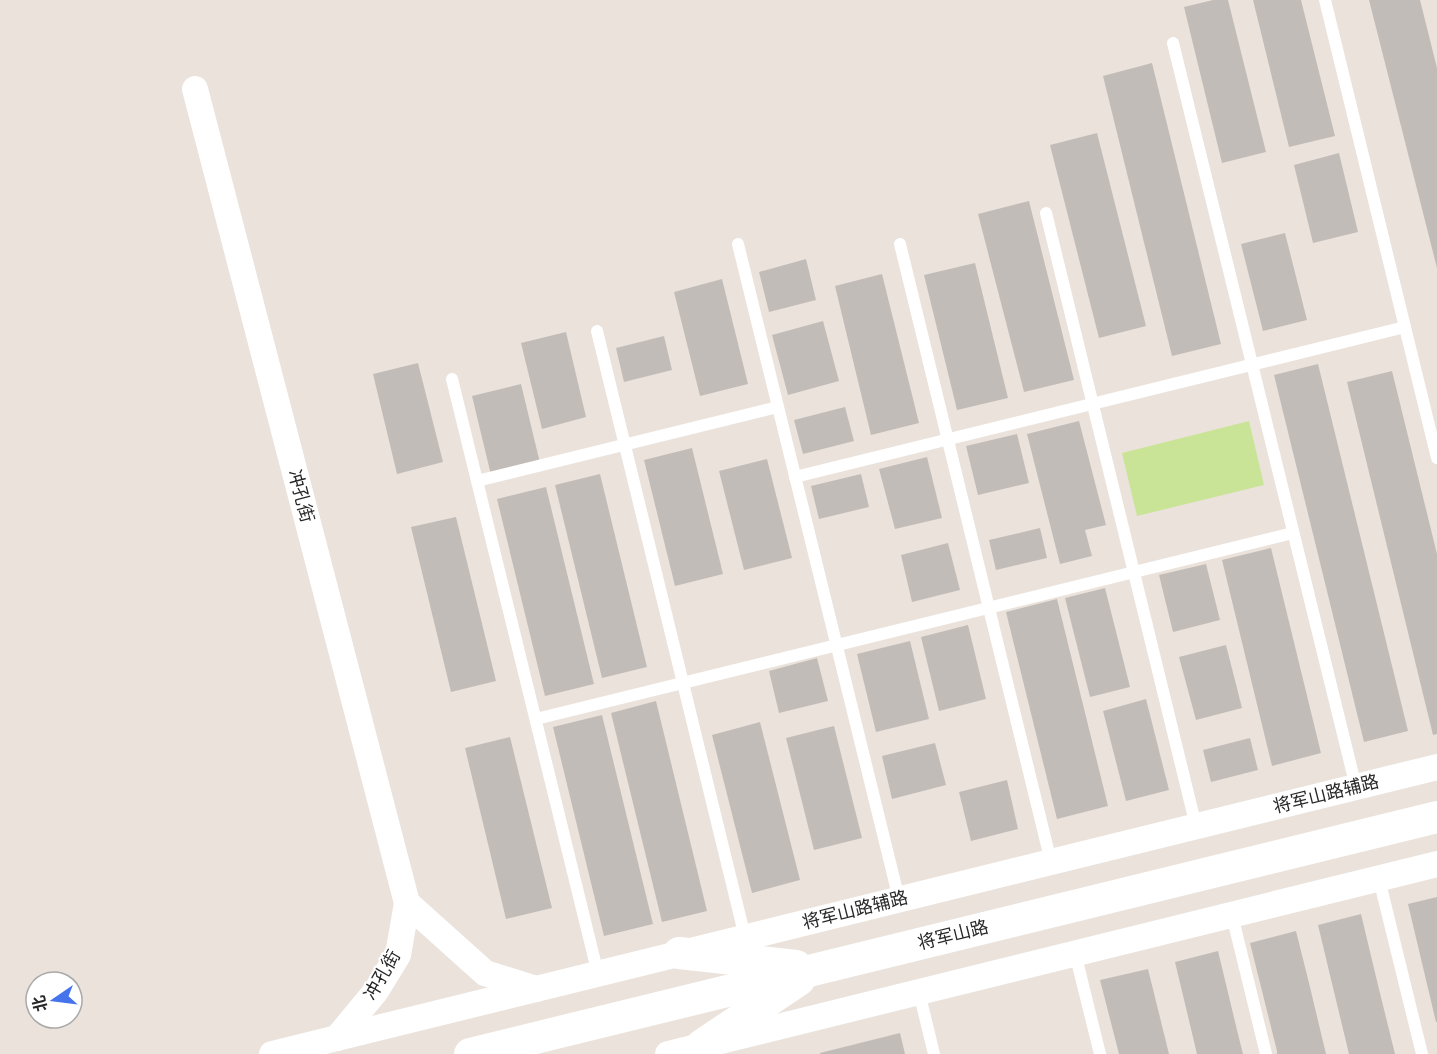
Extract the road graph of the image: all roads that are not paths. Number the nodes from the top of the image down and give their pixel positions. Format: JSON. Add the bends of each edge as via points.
{"nodes":[{"id":1,"x":1325,"y":0,"type":"edge"},
{"id":2,"x":1173,"y":43,"type":"dead end"},
{"id":3,"x":195,"y":89,"type":"dead end"},
{"id":4,"x":1046,"y":213,"type":"dead end"},
{"id":5,"x":738,"y":244,"type":"dead end"},
{"id":6,"x":900,"y":244,"type":"dead end"},
{"id":7,"x":1405,"y":327,"type":"junction"},
{"id":8,"x":597,"y":331,"type":"dead end"},
{"id":9,"x":1252,"y":364,"type":"junction"},
{"id":10,"x":452,"y":379,"type":"dead end"},
{"id":11,"x":1093,"y":404,"type":"junction"},
{"id":12,"x":778,"y":407,"type":"junction"},
{"id":13,"x":948,"y":439,"type":"junction"},
{"id":14,"x":624,"y":445,"type":"junction"},
{"id":15,"x":1437,"y":458,"type":"edge"},
{"id":16,"x":795,"y":477,"type":"junction"},
{"id":17,"x":477,"y":481,"type":"junction"},
{"id":18,"x":1293,"y":533,"type":"junction"},
{"id":19,"x":1134,"y":572,"type":"junction"},
{"id":20,"x":989,"y":608,"type":"junction"},
{"id":21,"x":837,"y":645,"type":"junction"},
{"id":22,"x":683,"y":683,"type":"junction"},
{"id":23,"x":536,"y":719,"type":"junction"},
{"id":24,"x":1437,"y":767,"type":"edge"},
{"id":25,"x":1356,"y":787,"type":"junction"},
{"id":26,"x":1437,"y":817,"type":"edge"},
{"id":27,"x":1196,"y":826,"type":"junction"},
{"id":28,"x":1051,"y":862,"type":"junction"},
{"id":29,"x":1437,"y":864,"type":"edge"},
{"id":30,"x":1379,"y":879,"type":"junction"},
{"id":31,"x":899,"y":899,"type":"junction"},
{"id":32,"x":407,"y":903,"type":"junction"},
{"id":33,"x":1232,"y":915,"type":"junction"},
{"id":34,"x":745,"y":938,"type":"junction"},
{"id":35,"x":680,"y":953,"type":"junction"},
{"id":36,"x":1075,"y":953,"type":"junction"},
{"id":37,"x":818,"y":968,"type":"junction"},
{"id":38,"x":598,"y":974,"type":"junction"},
{"id":39,"x":536,"y":989,"type":"junction"},
{"id":40,"x":919,"y":992,"type":"junction"},
{"id":41,"x":337,"y":1038,"type":"junction"},
{"id":42,"x":702,"y":1045,"type":"junction"},
{"id":43,"x":272,"y":1054,"type":"edge"},
{"id":44,"x":470,"y":1054,"type":"edge"},
{"id":45,"x":668,"y":1054,"type":"edge"},
{"id":46,"x":934,"y":1054,"type":"edge"},
{"id":47,"x":1100,"y":1054,"type":"edge"},
{"id":48,"x":1266,"y":1054,"type":"edge"},
{"id":49,"x":1422,"y":1054,"type":"edge"}],
"edges":[{"from":1,"to":7,"type":"lane"},
{"from":2,"to":9,"type":"lane"},
{"from":3,"to":32,"type":"street","name":"冲孔街"},
{"from":4,"to":11,"type":"lane"},
{"from":5,"to":12,"type":"lane"},
{"from":6,"to":13,"type":"lane"},
{"from":7,"to":9,"type":"lane"},
{"from":7,"to":15,"type":"lane"},
{"from":8,"to":14,"type":"lane"},
{"from":9,"to":11,"type":"lane"},
{"from":9,"to":18,"type":"lane"},
{"from":10,"to":17,"type":"lane"},
{"from":11,"to":13,"type":"lane"},
{"from":11,"to":19,"type":"lane"},
{"from":12,"to":14,"type":"lane"},
{"from":12,"to":16,"type":"lane"},
{"from":13,"to":16,"type":"lane"},
{"from":13,"to":20,"type":"lane"},
{"from":14,"to":17,"type":"lane"},
{"from":14,"to":22,"type":"lane"},
{"from":16,"to":21,"type":"lane"},
{"from":17,"to":23,"type":"lane"},
{"from":18,"to":19,"type":"lane"},
{"from":18,"to":25,"type":"lane"},
{"from":19,"to":20,"type":"lane"},
{"from":19,"to":27,"type":"lane"},
{"from":20,"to":21,"type":"lane"},
{"from":20,"to":28,"type":"lane"},
{"from":21,"to":22,"type":"lane"},
{"from":21,"to":31,"type":"lane"},
{"from":22,"to":23,"type":"lane"},
{"from":22,"to":34,"type":"lane"},
{"from":23,"to":38,"type":"lane"},
{"from":24,"to":25,"type":"street","name":"将军山路辅路"},
{"from":25,"to":27,"type":"street","name":"将军山路辅路"},
{"from":26,"to":37,"type":"street","name":"将军山路"},
{"from":27,"to":28,"type":"street","name":"将军山路辅路"},
{"from":28,"to":31,"type":"street","name":"将军山路辅路"},
{"from":29,"to":30,"type":"street"},
{"from":30,"to":33,"type":"street"},
{"from":30,"to":49,"type":"lane"},
{"from":31,"to":34,"type":"street","name":"将军山路辅路"},
{"from":32,"to":39,"type":"street","via":[[485,973]]},
{"from":32,"to":41,"type":"street","name":"冲孔街","via":[[398,955],[376,991]]},
{"from":33,"to":36,"type":"street"},
{"from":33,"to":48,"type":"lane"},
{"from":34,"to":35,"type":"street","name":"将军山路辅路"},
{"from":35,"to":37,"type":"street"},
{"from":35,"to":38,"type":"street","name":"将军山路辅路"},
{"from":36,"to":40,"type":"street"},
{"from":36,"to":47,"type":"lane"},
{"from":37,"to":42,"type":"street"},
{"from":37,"to":44,"type":"street","name":"将军山路"},
{"from":38,"to":39,"type":"street","name":"将军山路辅路"},
{"from":39,"to":41,"type":"street","name":"将军山路辅路"},
{"from":40,"to":42,"type":"street"},
{"from":40,"to":46,"type":"lane"},
{"from":41,"to":43,"type":"street","name":"将军山路辅路"},
{"from":42,"to":45,"type":"street"}]}
